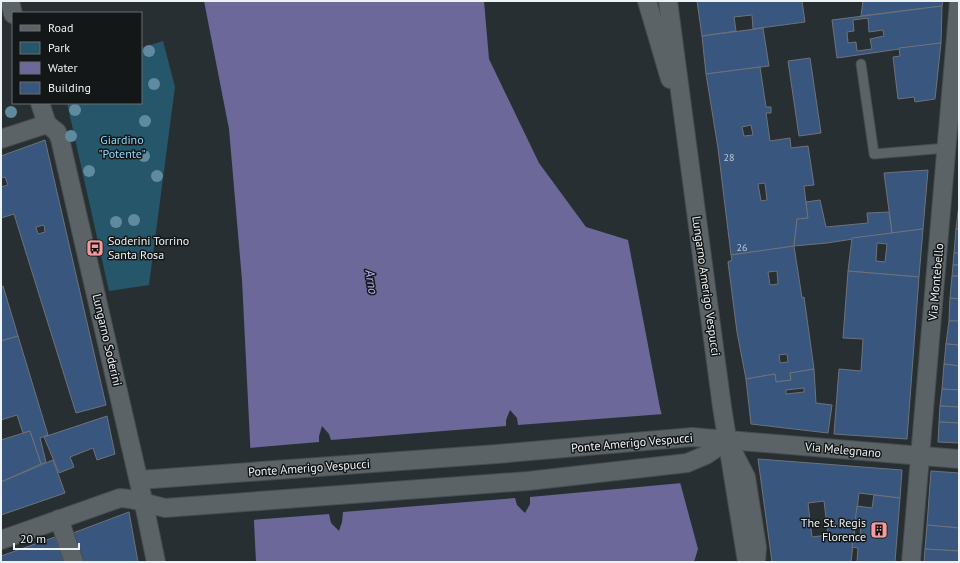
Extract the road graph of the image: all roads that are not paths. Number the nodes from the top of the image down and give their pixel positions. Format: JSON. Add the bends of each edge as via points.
{"nodes":[{"id":1,"x":10,"y":1,"type":"edge"},
{"id":2,"x":647,"y":1,"type":"edge"},
{"id":3,"x":668,"y":1,"type":"edge"},
{"id":4,"x":959,"y":1,"type":"edge"},
{"id":5,"x":13,"y":12,"type":"edge"},
{"id":6,"x":861,"y":64,"type":"dead end"},
{"id":7,"x":40,"y":104,"type":"edge"},
{"id":8,"x":47,"y":124,"type":"junction"},
{"id":9,"x":686,"y":131,"type":"junction"},
{"id":10,"x":1,"y":140,"type":"edge"},
{"id":11,"x":947,"y":148,"type":"junction"},
{"id":12,"x":727,"y":441,"type":"junction"},
{"id":13,"x":921,"y":456,"type":"junction"},
{"id":14,"x":959,"y":459,"type":"edge"},
{"id":15,"x":139,"y":480,"type":"junction"},
{"id":16,"x":144,"y":504,"type":"junction"},
{"id":17,"x":59,"y":519,"type":"junction"},
{"id":18,"x":1,"y":540,"type":"edge"},
{"id":19,"x":74,"y":562,"type":"edge"},
{"id":20,"x":156,"y":562,"type":"edge"},
{"id":21,"x":747,"y":562,"type":"edge"},
{"id":22,"x":756,"y":562,"type":"edge"},
{"id":23,"x":911,"y":562,"type":"edge"}],
"edges":[{"from":1,"to":5,"type":"street"},
{"from":2,"to":9,"type":"street","name":"Lungarno Amerigo Vespucci"},
{"from":3,"to":9,"type":"street","name":"Lungarno Amerigo Vespucci"},
{"from":4,"to":11,"type":"street","name":"Via Montebello"},
{"from":6,"to":11,"type":"lane","via":[[874,154]]},
{"from":7,"to":8,"type":"street"},
{"from":8,"to":10,"type":"street"},
{"from":8,"to":15,"type":"street","name":"Lungarno Soderini","via":[[57,132],[60,139]]},
{"from":9,"to":12,"type":"street","name":"Lungarno Amerigo Vespucci"},
{"from":11,"to":13,"type":"street","name":"Via Montebello"},
{"from":12,"to":13,"type":"street","name":"Via Melegnano"},
{"from":12,"to":15,"type":"street","name":"Ponte Amerigo Vespucci","via":[[703,437],[684,438]]},
{"from":12,"to":16,"type":"street","name":"Ponte Amerigo Vespucci","via":[[706,455],[687,463],[521,482],[167,508]]},
{"from":12,"to":21,"type":"street","name":"Lungarno Amerigo Vespucci"},
{"from":12,"to":22,"type":"street","name":"Lungarno Amerigo Vespucci","via":[[746,477],[757,547]]},
{"from":13,"to":14,"type":"street","name":"Via Melegnano"},
{"from":13,"to":23,"type":"street","name":"Via Montebello"},
{"from":15,"to":16,"type":"street","name":"Lungarno Soderini"},
{"from":16,"to":17,"type":"street","name":"Ponte Amerigo Vespucci","via":[[129,498],[120,498]]},
{"from":16,"to":20,"type":"street","name":"Lungarno Soderini"},
{"from":17,"to":18,"type":"street","name":"Ponte Amerigo Vespucci"},
{"from":17,"to":19,"type":"street"}]}
